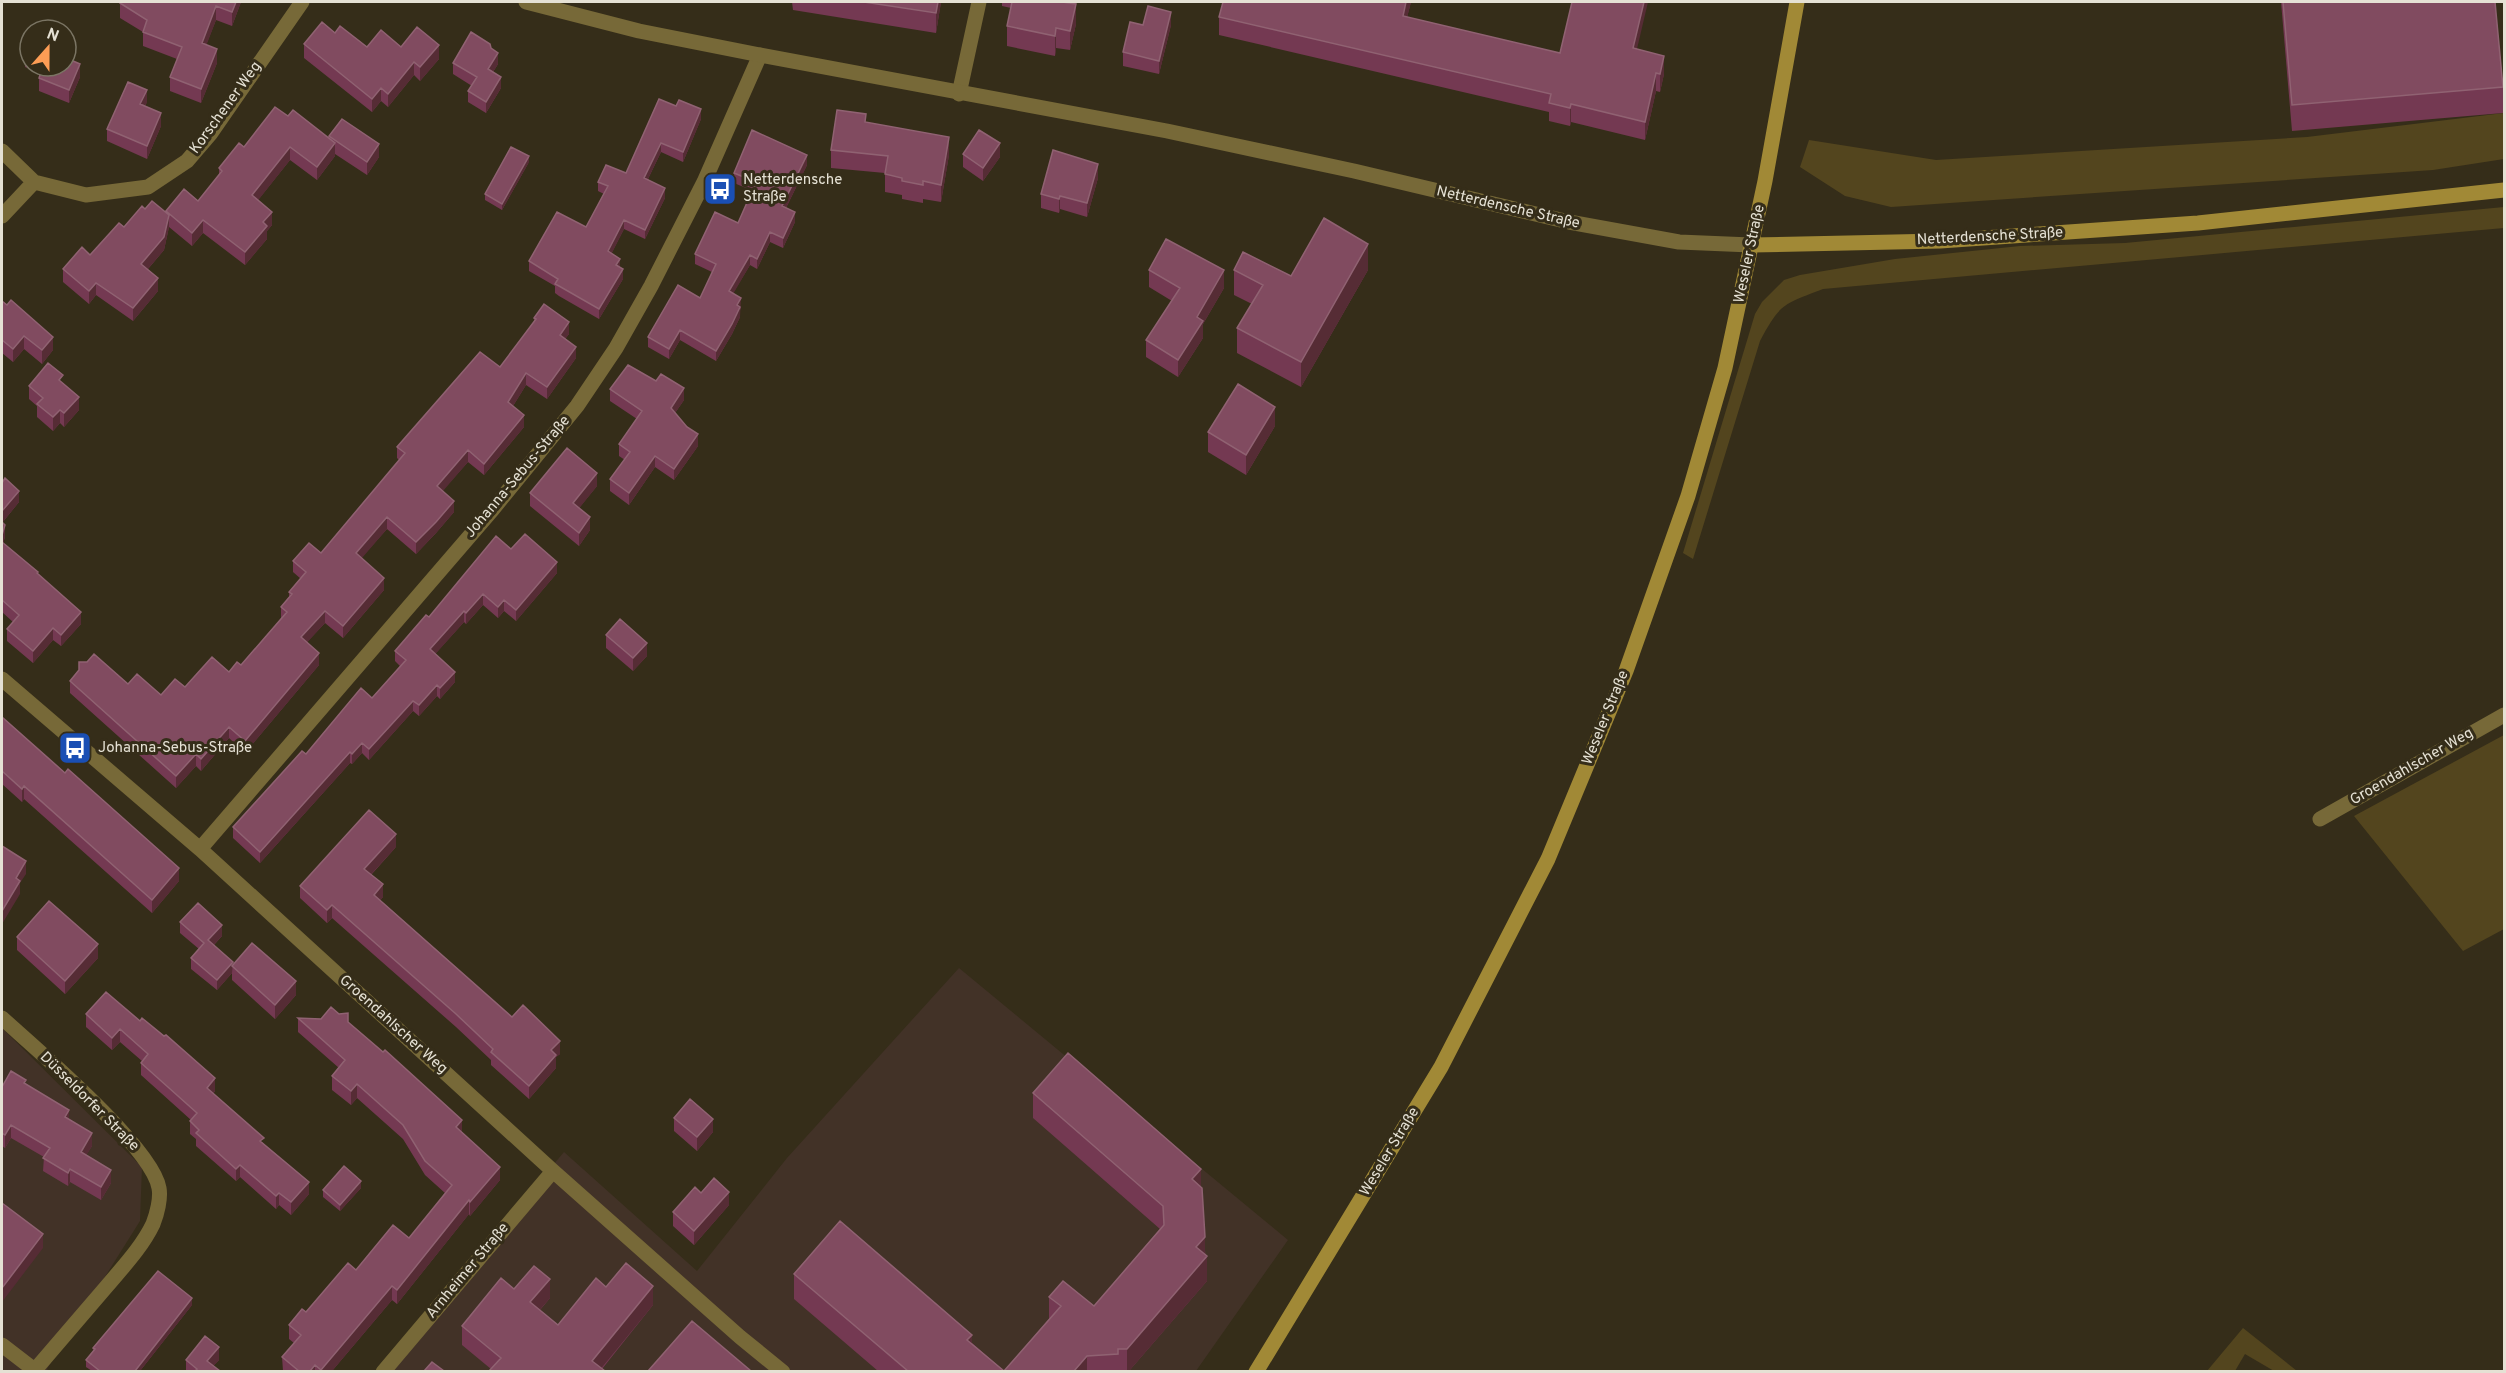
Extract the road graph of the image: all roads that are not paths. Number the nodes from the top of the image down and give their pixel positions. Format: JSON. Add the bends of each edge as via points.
{"nodes":[{"id":1,"x":302,"y":2,"type":"edge"},
{"id":2,"x":526,"y":2,"type":"edge"},
{"id":3,"x":980,"y":2,"type":"edge"},
{"id":4,"x":1797,"y":2,"type":"edge"},
{"id":5,"x":760,"y":55,"type":"junction"},
{"id":6,"x":959,"y":94,"type":"junction"},
{"id":7,"x":2,"y":151,"type":"edge"},
{"id":8,"x":34,"y":182,"type":"junction"},
{"id":9,"x":2505,"y":190,"type":"edge"},
{"id":10,"x":2,"y":216,"type":"edge"},
{"id":11,"x":1751,"y":245,"type":"junction"},
{"id":12,"x":2,"y":679,"type":"edge"},
{"id":13,"x":2505,"y":715,"type":"edge"},
{"id":14,"x":2320,"y":819,"type":"dead end"},
{"id":15,"x":200,"y":849,"type":"junction"},
{"id":16,"x":2,"y":1017,"type":"edge"},
{"id":17,"x":553,"y":1171,"type":"junction"},
{"id":18,"x":2,"y":1345,"type":"edge"},
{"id":19,"x":36,"y":1371,"type":"edge"},
{"id":20,"x":383,"y":1371,"type":"edge"},
{"id":21,"x":783,"y":1371,"type":"edge"},
{"id":22,"x":1256,"y":1371,"type":"edge"}],
"edges":[{"from":1,"to":8,"type":"street","name":"Korschener Weg","via":[[211,133],[187,161],[148,187],[86,195]]},
{"from":2,"to":5,"type":"street","name":"Netterdensche Straße","via":[[639,31]]},
{"from":3,"to":6,"type":"street"},
{"from":4,"to":11,"type":"main road","name":"Weseler Straße"},
{"from":5,"to":6,"type":"street","name":"Netterdensche Straße"},
{"from":5,"to":15,"type":"street","name":"Johanna-Sebus-Straße","via":[[704,182],[651,286],[577,406]]},
{"from":6,"to":11,"type":"street","name":"Netterdensche Straße","via":[[1179,133],[1569,222],[1679,242]]},
{"from":7,"to":8,"type":"street"},
{"from":8,"to":10,"type":"street"},
{"from":9,"to":11,"type":"main road","name":"Netterdensche Straße","via":[[2186,224],[1940,241]]},
{"from":11,"to":22,"type":"main road","name":"Weseler Straße","via":[[1725,368],[1688,496],[1626,671],[1548,859],[1441,1067]]},
{"from":12,"to":15,"type":"street","name":"Groendahlscher Weg"},
{"from":13,"to":14,"type":"street","name":"Groendahlscher Weg"},
{"from":15,"to":17,"type":"street","name":"Groendahlscher Weg"},
{"from":16,"to":19,"type":"street","name":"Düsseldorfer Straße","via":[[128,1137],[148,1163],[159,1188],[153,1224],[132,1257]]},
{"from":17,"to":20,"type":"street","name":"Arnheimer Straße"},
{"from":17,"to":21,"type":"street","name":"Groendahlscher Weg"},
{"from":18,"to":19,"type":"street"}]}
